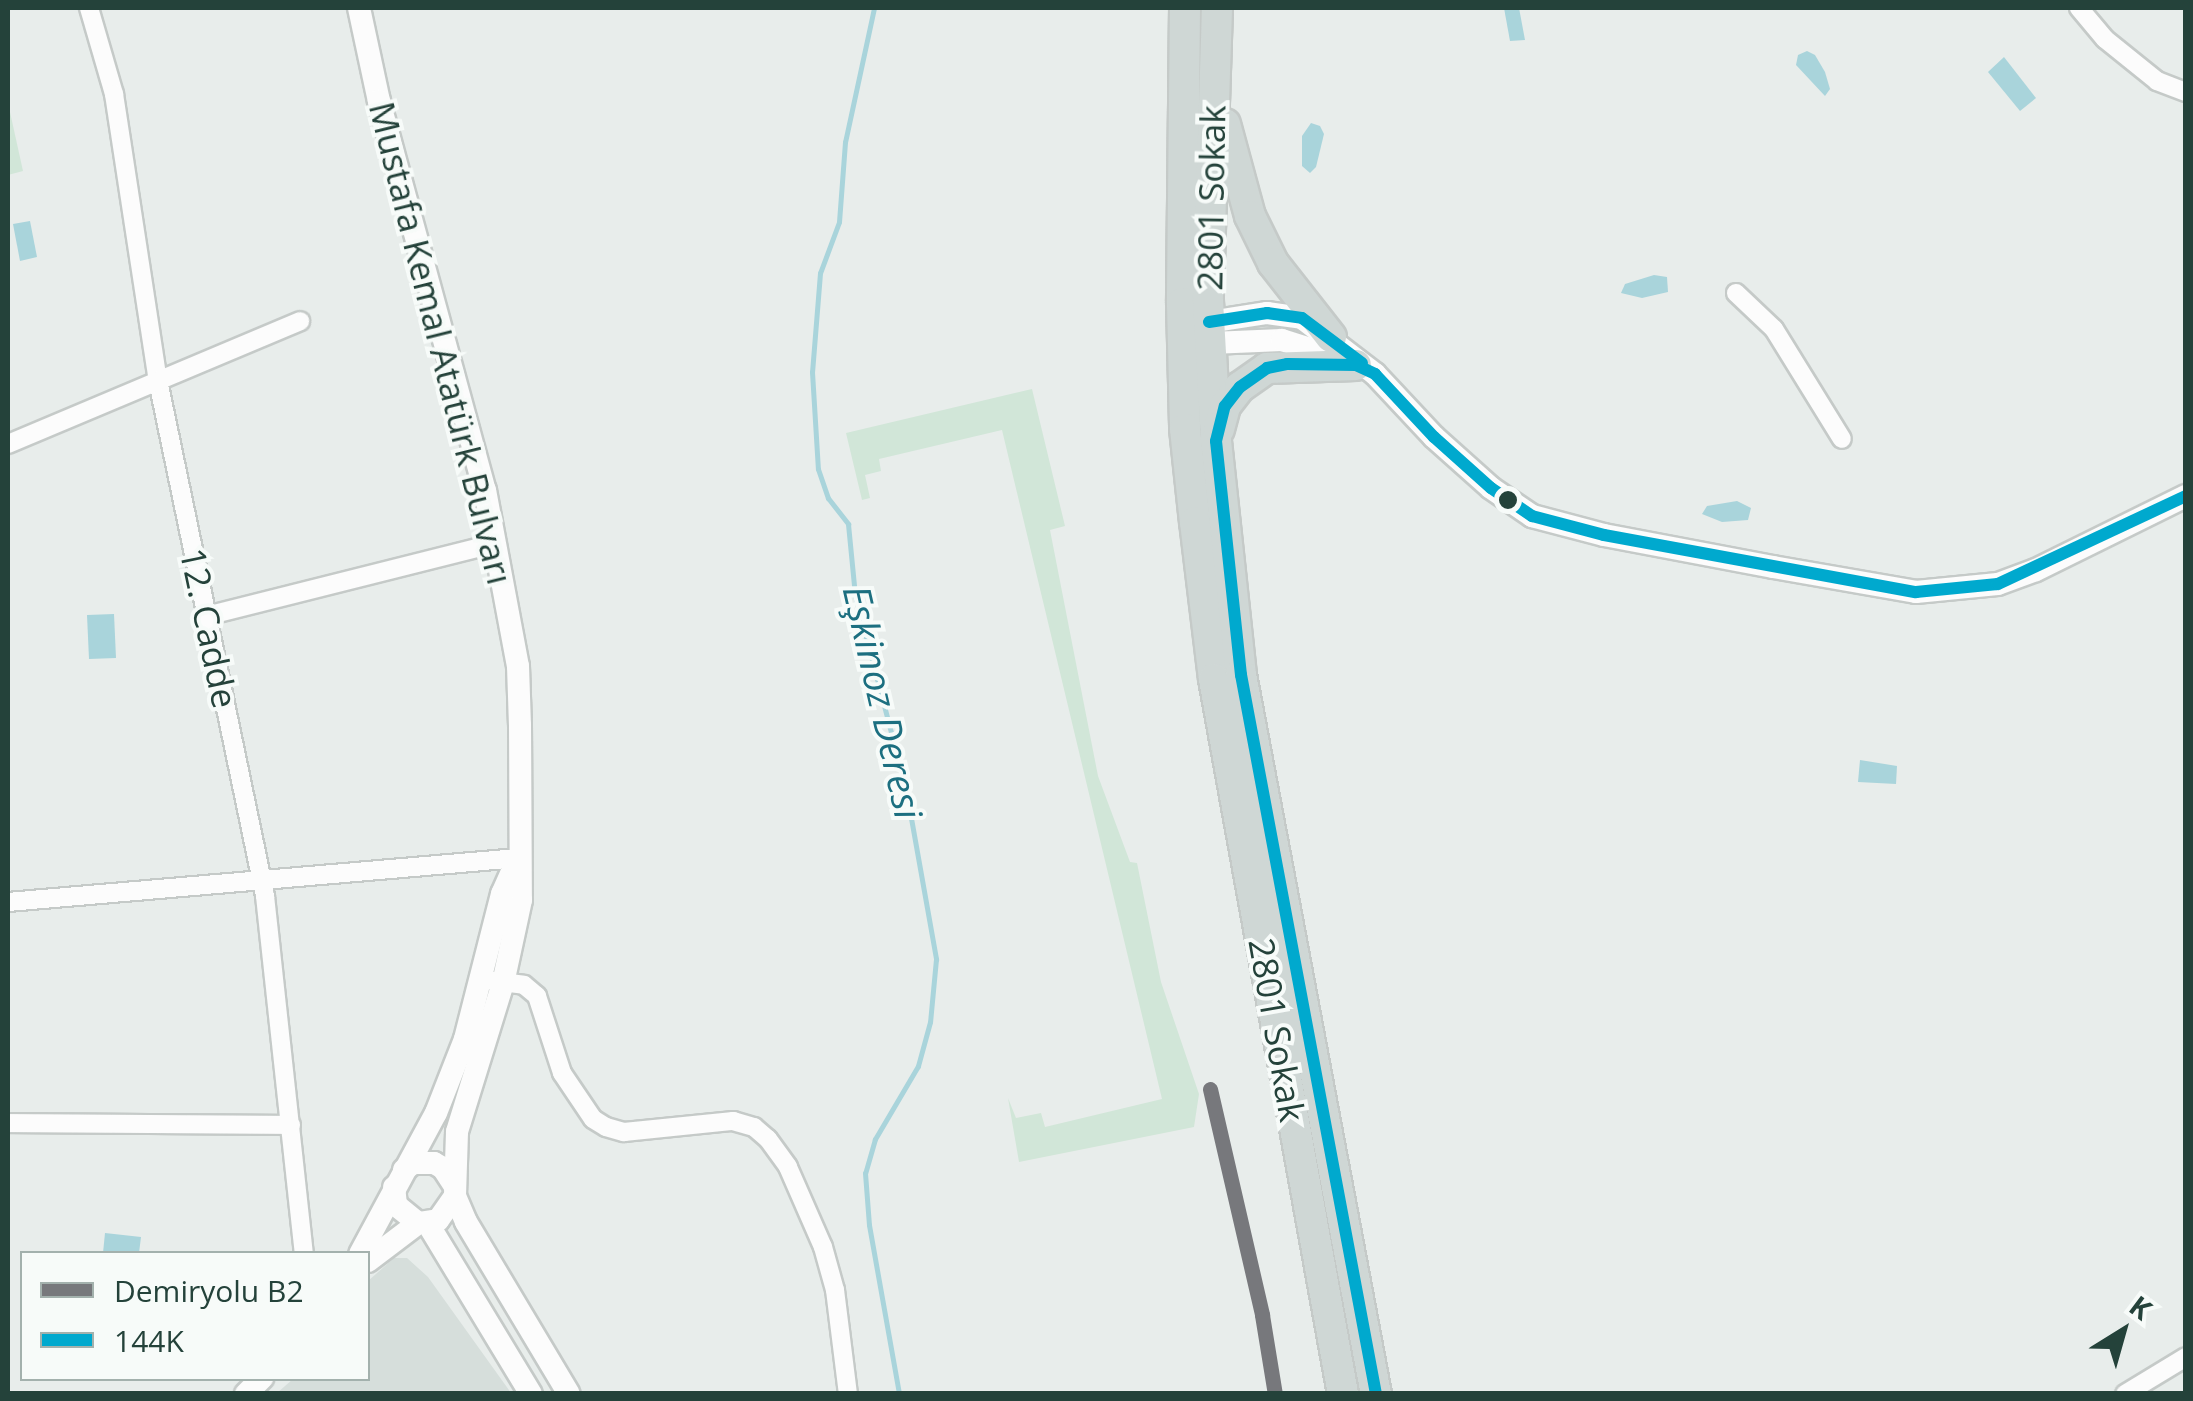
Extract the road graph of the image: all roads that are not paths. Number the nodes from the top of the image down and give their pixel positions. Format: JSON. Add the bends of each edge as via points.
{"nodes":[{"id":1,"x":90,"y":8,"type":"edge"},
{"id":2,"x":359,"y":8,"type":"edge"},
{"id":3,"x":1185,"y":8,"type":"edge"},
{"id":4,"x":1217,"y":8,"type":"edge"},
{"id":5,"x":2079,"y":8,"type":"edge"},
{"id":6,"x":1214,"y":72,"type":"junction"},
{"id":7,"x":2186,"y":92,"type":"edge"},
{"id":8,"x":1736,"y":293,"type":"dead end"},
{"id":9,"x":300,"y":321,"type":"dead end"},
{"id":10,"x":1200,"y":335,"type":"junction"},
{"id":11,"x":1331,"y":337,"type":"junction"},
{"id":12,"x":1366,"y":370,"type":"junction"},
{"id":13,"x":158,"y":381,"type":"junction"},
{"id":14,"x":1842,"y":439,"type":"dead end"},
{"id":15,"x":1216,"y":441,"type":"junction"},
{"id":16,"x":8,"y":444,"type":"edge"},
{"id":17,"x":2186,"y":496,"type":"edge"},
{"id":18,"x":496,"y":543,"type":"junction"},
{"id":19,"x":206,"y":616,"type":"junction"},
{"id":20,"x":518,"y":858,"type":"junction"},
{"id":21,"x":262,"y":883,"type":"junction"},
{"id":22,"x":8,"y":902,"type":"edge"},
{"id":23,"x":493,"y":981,"type":"junction"},
{"id":24,"x":8,"y":1123,"type":"edge"},
{"id":25,"x":291,"y":1126,"type":"junction"},
{"id":26,"x":399,"y":1178,"type":"junction"},
{"id":27,"x":455,"y":1191,"type":"junction"},
{"id":28,"x":423,"y":1223,"type":"junction"},
{"id":29,"x":304,"y":1251,"type":"edge"},
{"id":30,"x":362,"y":1251,"type":"edge"},
{"id":31,"x":370,"y":1260,"type":"edge"},
{"id":32,"x":2186,"y":1357,"type":"edge"},
{"id":33,"x":531,"y":1394,"type":"edge"},
{"id":34,"x":568,"y":1394,"type":"edge"},
{"id":35,"x":848,"y":1394,"type":"edge"},
{"id":36,"x":1343,"y":1394,"type":"edge"},
{"id":37,"x":1376,"y":1394,"type":"edge"},
{"id":38,"x":2125,"y":1394,"type":"edge"}],
"edges":[{"from":1,"to":13,"type":"street","name":"12. Cadde","via":[[114,94]]},
{"from":2,"to":18,"type":"street","name":"Mustafa Kemal Atatürk Bulvarı"},
{"from":3,"to":10,"type":"main road","name":"2801 Sokak"},
{"from":4,"to":6,"type":"main road","name":"2801 Sokak"},
{"from":5,"to":7,"type":"street","via":[[2158,81]]},
{"from":6,"to":10,"type":"main road","name":"2801 Sokak"},
{"from":6,"to":11,"type":"main road","via":[[1250,216],[1273,263]]},
{"from":8,"to":14,"type":"street","via":[[1774,329]]},
{"from":9,"to":13,"type":"street"},
{"from":10,"to":11,"type":"street","via":[[1241,315],[1284,314]]},
{"from":10,"to":12,"type":"street","via":[[1282,340],[1331,352]]},
{"from":10,"to":15,"type":"main road","name":"2801 Sokak"},
{"from":10,"to":36,"type":"main road","name":"2801 Sokak","via":[[1184,429],[1214,679]]},
{"from":11,"to":12,"type":"street"},
{"from":12,"to":15,"type":"main road","via":[[1267,368],[1225,406]]},
{"from":12,"to":17,"type":"street","via":[[1434,437],[1532,516],[1916,592],[1998,584]]},
{"from":13,"to":16,"type":"street"},
{"from":13,"to":19,"type":"street","name":"12. Cadde"},
{"from":15,"to":37,"type":"main road","name":"2801 Sokak","via":[[1241,675]]},
{"from":18,"to":19,"type":"street"},
{"from":18,"to":20,"type":"street","name":"Mustafa Kemal Atatürk Bulvarı","via":[[518,666]]},
{"from":19,"to":21,"type":"street","name":"12. Cadde"},
{"from":20,"to":21,"type":"street"},
{"from":20,"to":23,"type":"street","name":"Mustafa Kemal Atatürk Bulvarı","via":[[502,894]]},
{"from":21,"to":22,"type":"street"},
{"from":21,"to":25,"type":"street","name":"12. Cadde"},
{"from":23,"to":26,"type":"street","name":"Mustafa Kemal Atatürk Bulvarı","via":[[436,1113]]},
{"from":23,"to":27,"type":"street","name":"Mustafa Kemal Atatürk Bulvarı","via":[[457,1132]]},
{"from":23,"to":35,"type":"street","via":[[524,985],[536,996],[562,1073],[606,1128],[733,1121],[768,1140],[824,1247]]},
{"from":24,"to":25,"type":"street"},
{"from":25,"to":29,"type":"street","name":"12. Cadde"},
{"from":26,"to":27,"type":"street","via":[[413,1163],[434,1163]]},
{"from":26,"to":28,"type":"street","via":[[396,1206]]},
{"from":26,"to":30,"type":"street","name":"Mustafa Kemal Atatürk Bulvarı"},
{"from":27,"to":28,"type":"street","via":[[446,1214]]},
{"from":27,"to":34,"type":"street"},
{"from":28,"to":31,"type":"street"},
{"from":28,"to":33,"type":"street"},
{"from":32,"to":38,"type":"street"}]}
